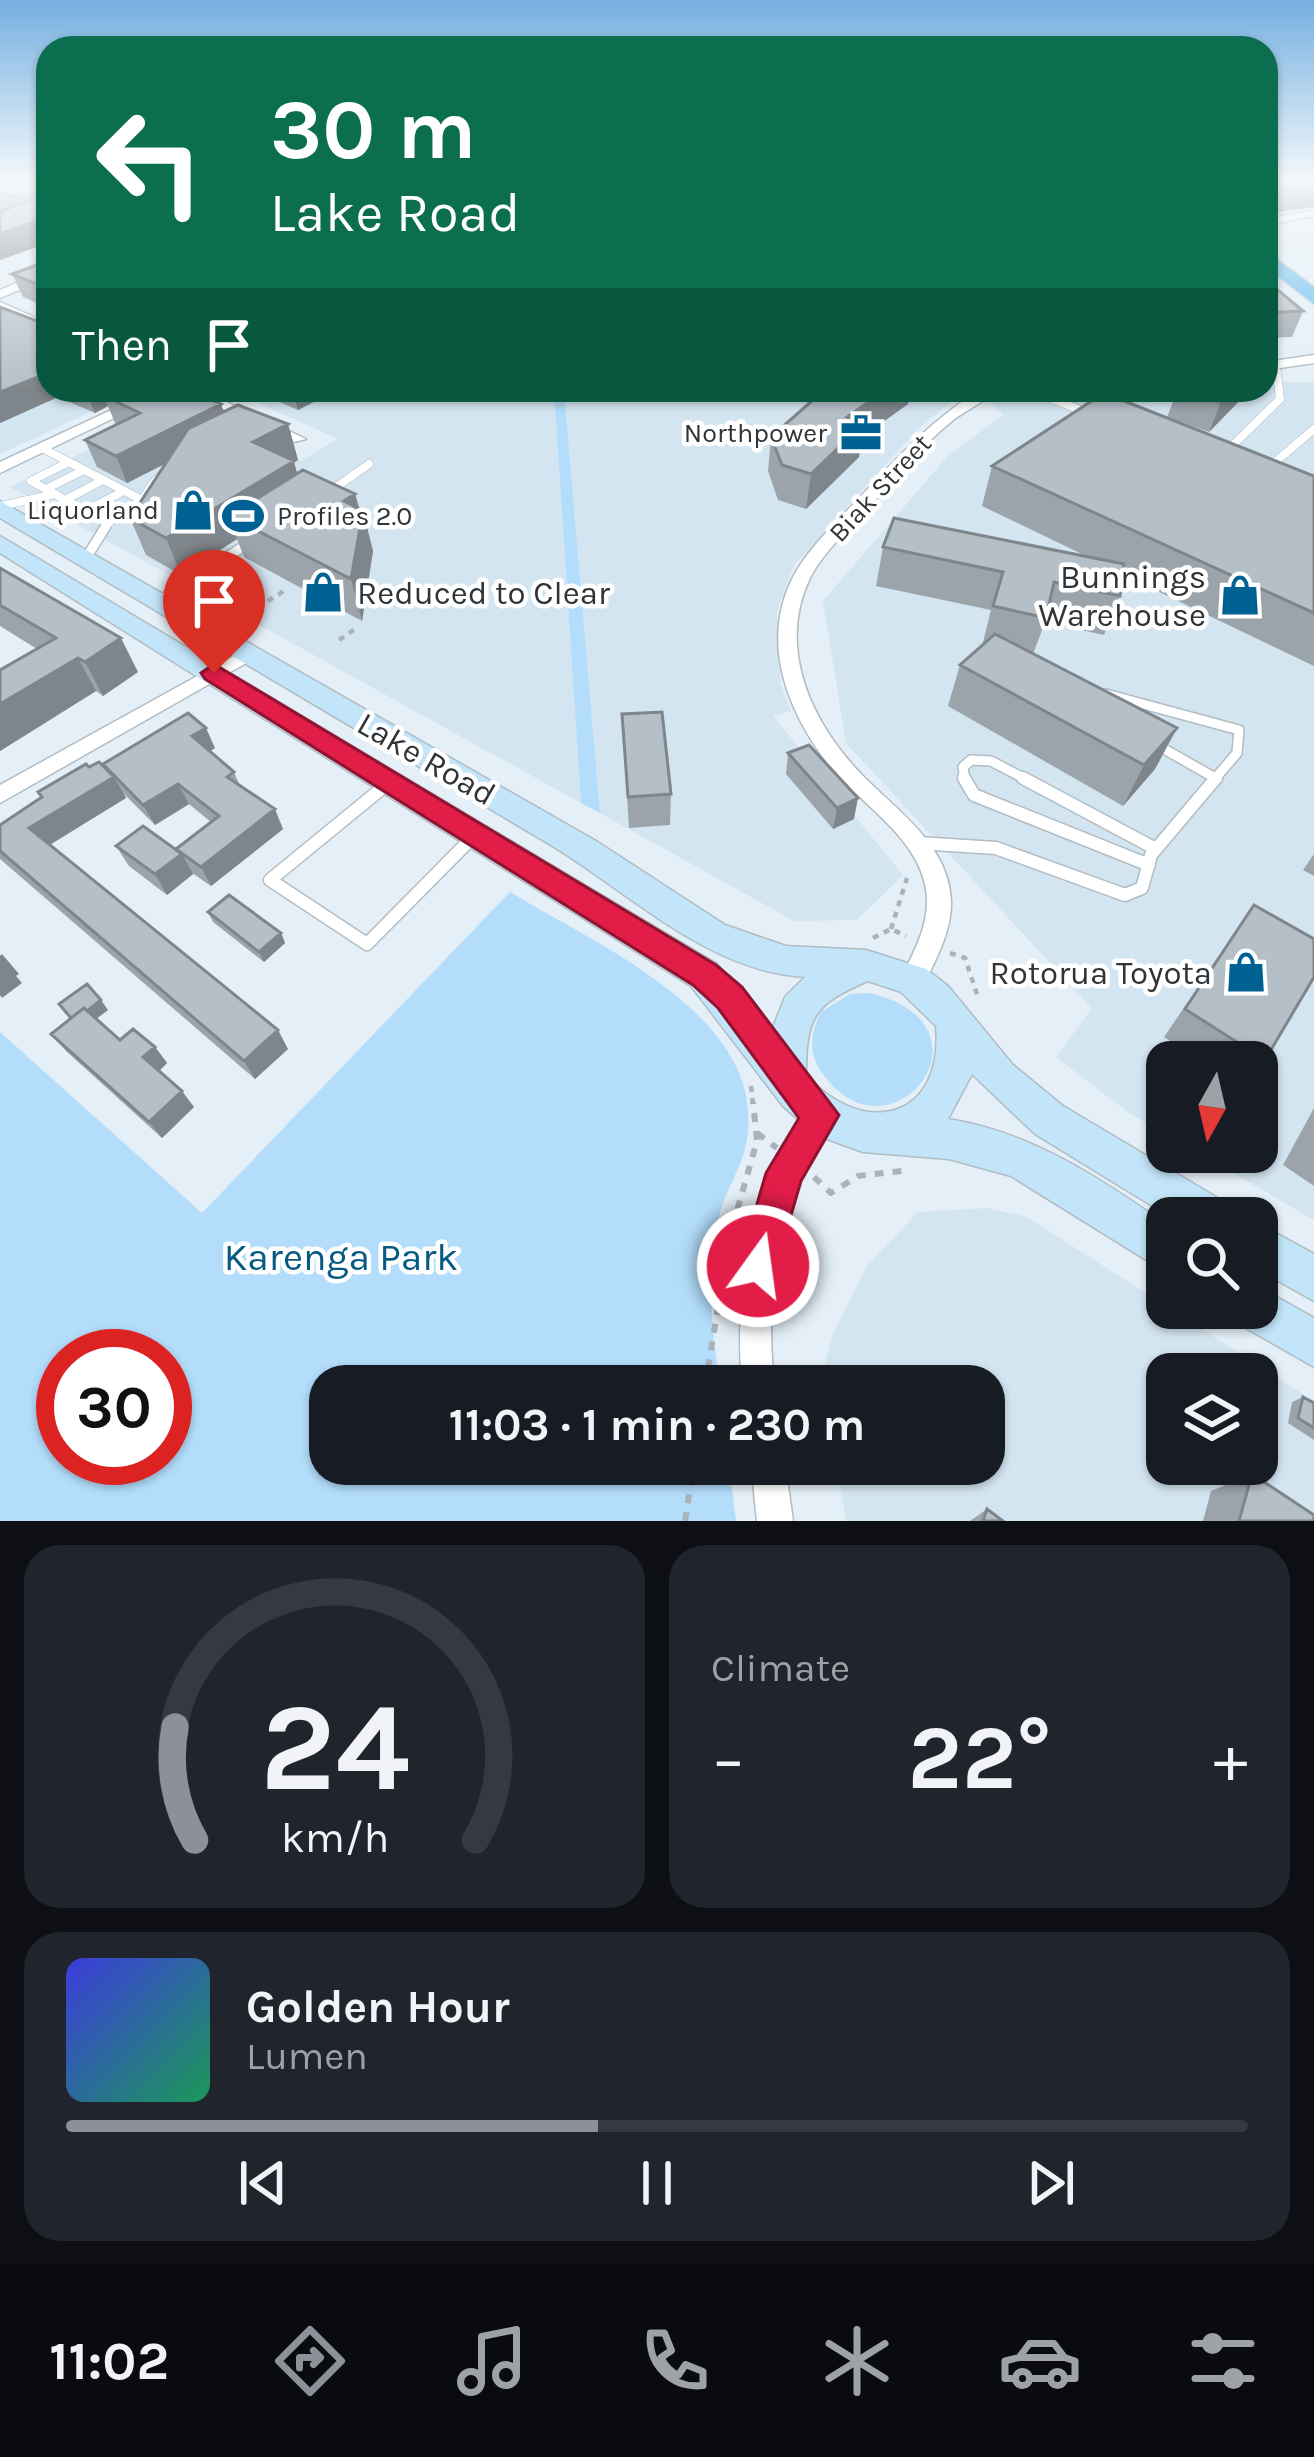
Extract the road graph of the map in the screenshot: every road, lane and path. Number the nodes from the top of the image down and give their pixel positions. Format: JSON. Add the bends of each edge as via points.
{"nodes":[{"id":1,"x":1278,"y":266,"type":"edge"},
{"id":2,"x":36,"y":279,"type":"edge"},
{"id":3,"x":1278,"y":287,"type":"edge"},
{"id":4,"x":0,"y":294,"type":"edge"},
{"id":5,"x":1314,"y":298,"type":"edge"},
{"id":6,"x":0,"y":306,"type":"edge"},
{"id":7,"x":1314,"y":317,"type":"edge"},
{"id":8,"x":36,"y":322,"type":"edge"},
{"id":9,"x":1314,"y":359,"type":"edge"},
{"id":10,"x":1278,"y":367,"type":"edge"},
{"id":11,"x":1278,"y":370,"type":"edge"},
{"id":12,"x":1314,"y":374,"type":"edge"},
{"id":13,"x":140,"y":402,"type":"edge"},
{"id":14,"x":216,"y":402,"type":"edge"},
{"id":15,"x":959,"y":402,"type":"edge"},
{"id":16,"x":1060,"y":402,"type":"edge"},
{"id":17,"x":1277,"y":402,"type":"edge"},
{"id":18,"x":1097,"y":417,"type":"edge"},
{"id":19,"x":263,"y":423,"type":"junction"},
{"id":20,"x":1314,"y":429,"type":"edge"},
{"id":21,"x":245,"y":433,"type":"edge"},
{"id":22,"x":299,"y":439,"type":"dead end"},
{"id":23,"x":42,"y":448,"type":"junction"},
{"id":24,"x":69,"y":462,"type":"junction"},
{"id":25,"x":369,"y":464,"type":"dead end"},
{"id":26,"x":1214,"y":464,"type":"edge"},
{"id":27,"x":0,"y":468,"type":"edge"},
{"id":28,"x":83,"y":470,"type":"junction"},
{"id":29,"x":172,"y":470,"type":"edge"},
{"id":30,"x":104,"y":480,"type":"junction"},
{"id":31,"x":1255,"y":480,"type":"edge"},
{"id":32,"x":124,"y":491,"type":"junction"},
{"id":33,"x":55,"y":494,"type":"junction"},
{"id":34,"x":142,"y":500,"type":"junction"},
{"id":35,"x":320,"y":500,"type":"edge"},
{"id":36,"x":0,"y":507,"type":"edge"},
{"id":37,"x":85,"y":511,"type":"junction"},
{"id":38,"x":107,"y":524,"type":"junction"},
{"id":39,"x":268,"y":532,"type":"edge"},
{"id":40,"x":0,"y":543,"type":"edge"},
{"id":41,"x":86,"y":558,"type":"junction"},
{"id":42,"x":287,"y":589,"type":"dead end"},
{"id":43,"x":159,"y":601,"type":"junction"},
{"id":44,"x":268,"y":601,"type":"dead end"},
{"id":45,"x":358,"y":627,"type":"dead end"},
{"id":46,"x":339,"y":640,"type":"dead end"},
{"id":47,"x":248,"y":654,"type":"junction"},
{"id":48,"x":214,"y":673,"type":"junction"},
{"id":49,"x":1081,"y":688,"type":"edge"},
{"id":50,"x":1136,"y":733,"type":"edge"},
{"id":51,"x":1217,"y":779,"type":"junction"},
{"id":52,"x":391,"y":781,"type":"junction"},
{"id":53,"x":0,"y":795,"type":"edge"},
{"id":54,"x":477,"y":833,"type":"junction"},
{"id":55,"x":915,"y":843,"type":"junction"},
{"id":56,"x":1156,"y":849,"type":"junction"},
{"id":57,"x":1149,"y":865,"type":"junction"},
{"id":58,"x":908,"y":868,"type":"dead end"},
{"id":59,"x":867,"y":952,"type":"junction"},
{"id":60,"x":959,"y":956,"type":"dead end"},
{"id":61,"x":913,"y":980,"type":"junction"},
{"id":62,"x":969,"y":1016,"type":"junction"},
{"id":63,"x":767,"y":1075,"type":"junction"},
{"id":64,"x":821,"y":1115,"type":"junction"},
{"id":65,"x":756,"y":1132,"type":"junction"},
{"id":66,"x":878,"y":1135,"type":"junction"},
{"id":67,"x":765,"y":1139,"type":"dead end"},
{"id":68,"x":930,"y":1168,"type":"dead end"},
{"id":69,"x":824,"y":1186,"type":"dead end"},
{"id":70,"x":1176,"y":1197,"type":"edge"},
{"id":71,"x":1146,"y":1236,"type":"edge"},
{"id":72,"x":1278,"y":1258,"type":"edge"},
{"id":73,"x":1314,"y":1279,"type":"edge"},
{"id":74,"x":1278,"y":1328,"type":"edge"},
{"id":75,"x":1314,"y":1344,"type":"edge"},
{"id":76,"x":708,"y":1365,"type":"edge"},
{"id":77,"x":757,"y":1365,"type":"edge"},
{"id":78,"x":691,"y":1485,"type":"edge"},
{"id":79,"x":771,"y":1485,"type":"edge"},
{"id":80,"x":685,"y":1521,"type":"edge"},
{"id":81,"x":775,"y":1521,"type":"edge"}],
"edges":[{"from":1,"to":5,"type":"highway"},
{"from":2,"to":4,"type":"street"},
{"from":3,"to":7,"type":"highway"},
{"from":6,"to":8,"type":"street"},
{"from":9,"to":10,"type":"street"},
{"from":11,"to":12,"type":"street"},
{"from":13,"to":23,"type":"street"},
{"from":14,"to":19,"type":"street"},
{"from":15,"to":55,"type":"street","name":"Biak Street","via":[[804,573],[787,622],[791,682],[829,751]]},
{"from":16,"to":18,"type":"lane"},
{"from":17,"to":26,"type":"lane"},
{"from":19,"to":21,"type":"lane"},
{"from":19,"to":22,"type":"street"},
{"from":20,"to":31,"type":"lane"},
{"from":23,"to":24,"type":"lane"},
{"from":23,"to":27,"type":"street"},
{"from":24,"to":28,"type":"lane"},
{"from":24,"to":33,"type":"lane","via":[[31,481]]},
{"from":25,"to":35,"type":"lane"},
{"from":28,"to":30,"type":"lane"},
{"from":28,"to":33,"type":"lane"},
{"from":29,"to":34,"type":"lane","via":[[153,480]]},
{"from":30,"to":32,"type":"lane"},
{"from":30,"to":33,"type":"lane"},
{"from":32,"to":34,"type":"lane"},
{"from":32,"to":37,"type":"lane"},
{"from":33,"to":36,"type":"lane"},
{"from":33,"to":37,"type":"lane"},
{"from":34,"to":38,"type":"lane"},
{"from":36,"to":41,"type":"main road","name":"Lake Road"},
{"from":37,"to":38,"type":"lane"},
{"from":38,"to":41,"type":"lane"},
{"from":39,"to":43,"type":"lane"},
{"from":40,"to":48,"type":"main road","name":"Lake Road"},
{"from":41,"to":43,"type":"main road","name":"Lake Road"},
{"from":42,"to":44,"type":"path"},
{"from":43,"to":47,"type":"main road","name":"Lake Road"},
{"from":45,"to":46,"type":"path"},
{"from":47,"to":48,"type":"street"},
{"from":47,"to":59,"type":"main road","name":"Lake Road","via":[[585,850],[713,935],[786,961]]},
{"from":48,"to":52,"type":"main road","name":"Lake Road"},
{"from":48,"to":53,"type":"street"},
{"from":49,"to":51,"type":"lane","via":[[1239,730],[1237,752]]},
{"from":50,"to":51,"type":"lane"},
{"from":51,"to":56,"type":"lane"},
{"from":52,"to":54,"type":"main road","name":"Lake Road"},
{"from":52,"to":54,"type":"lane","via":[[270,880],[368,944]]},
{"from":54,"to":63,"type":"main road","name":"Lake Road","via":[[704,975],[730,998]]},
{"from":55,"to":57,"type":"lane","via":[[996,848],[1125,896],[1142,888]]},
{"from":55,"to":61,"type":"street","via":[[937,883],[939,913]]},
{"from":56,"to":57,"type":"lane"},
{"from":56,"to":57,"type":"lane","via":[[991,761],[963,767],[974,795]]},
{"from":58,"to":59,"type":"path","via":[[895,931]]},
{"from":59,"to":61,"type":"main road"},
{"from":59,"to":63,"type":"main road","via":[[801,1000]]},
{"from":60,"to":62,"type":"path","via":[[967,962]]},
{"from":61,"to":62,"type":"main road"},
{"from":62,"to":66,"type":"main road","via":[[950,1092],[913,1124]]},
{"from":62,"to":70,"type":"main road","via":[[999,1078],[1049,1120]]},
{"from":63,"to":64,"type":"main road"},
{"from":63,"to":65,"type":"path"},
{"from":64,"to":66,"type":"main road"},
{"from":64,"to":77,"type":"street","via":[[785,1173],[763,1237],[754,1294]]},
{"from":65,"to":67,"type":"path"},
{"from":65,"to":76,"type":"path"},
{"from":66,"to":71,"type":"main road","via":[[961,1140],[1015,1154]]},
{"from":68,"to":69,"type":"path","via":[[858,1176],[831,1193]]},
{"from":72,"to":73,"type":"main road"},
{"from":74,"to":75,"type":"main road"},
{"from":78,"to":80,"type":"path"},
{"from":79,"to":81,"type":"street"}]}
